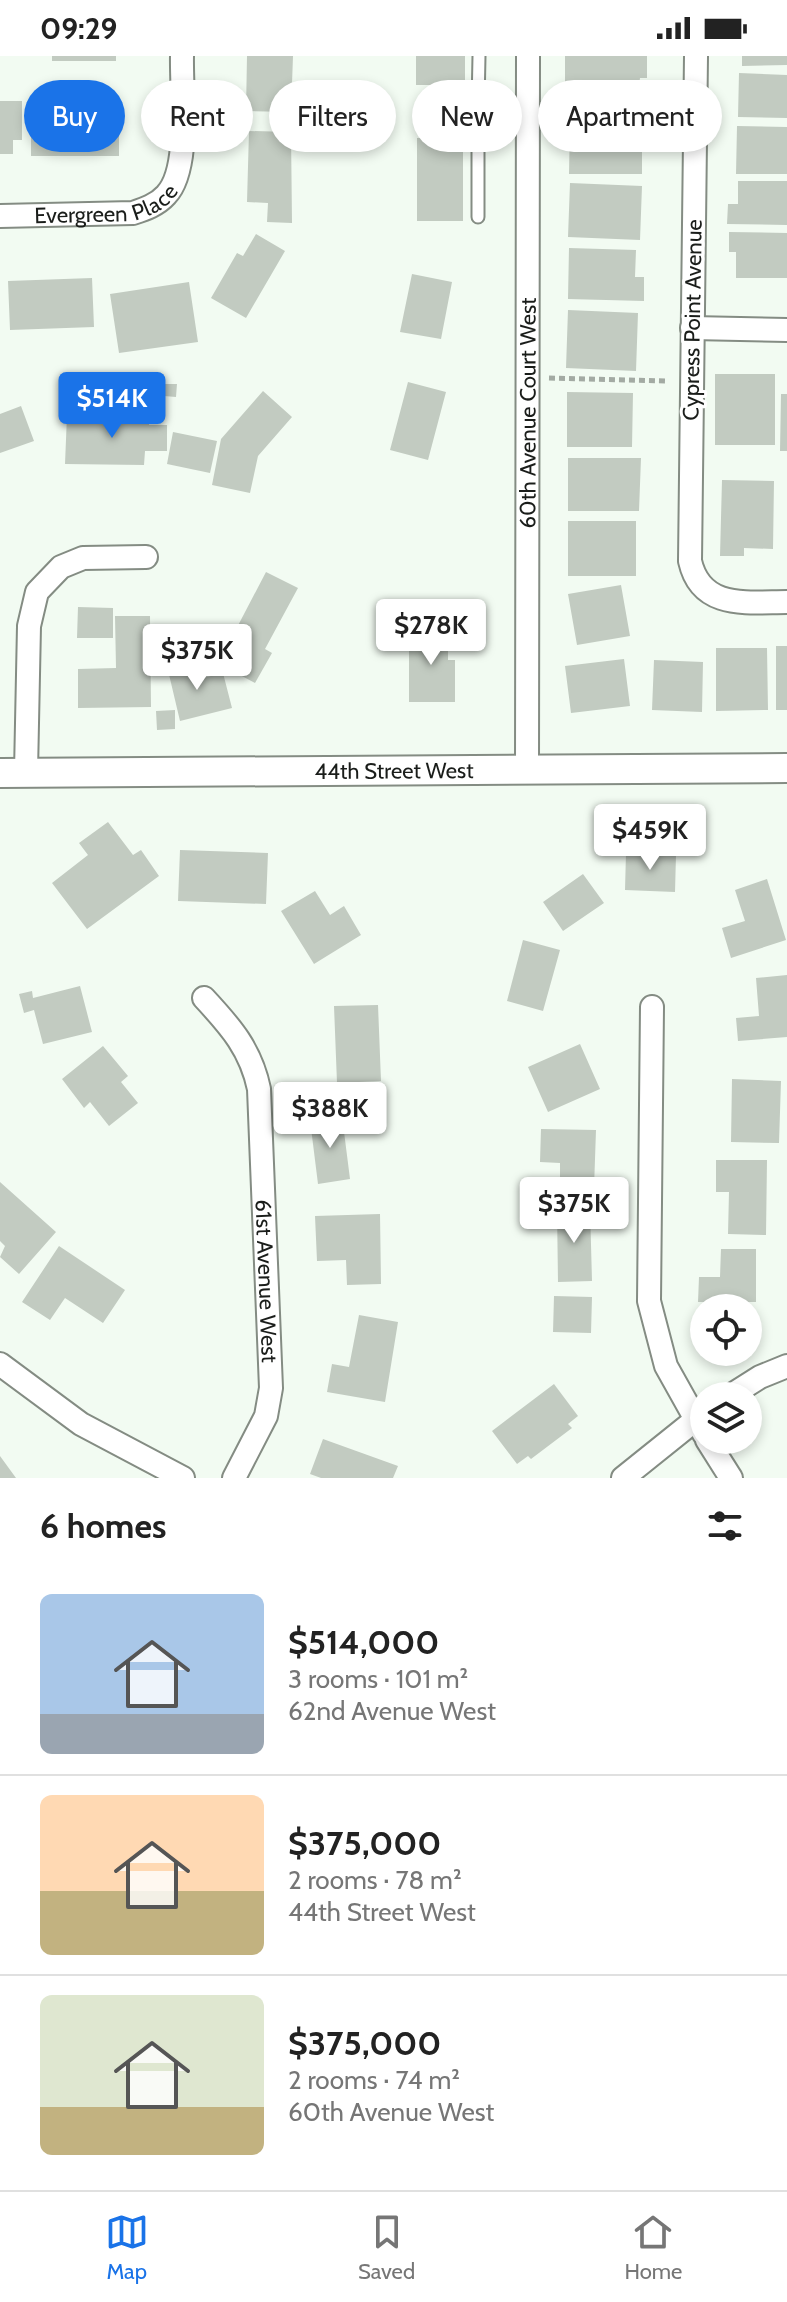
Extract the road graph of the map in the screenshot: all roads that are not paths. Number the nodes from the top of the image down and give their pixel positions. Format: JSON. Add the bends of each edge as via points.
{"nodes":[{"id":1,"x":182,"y":56,"type":"edge"},
{"id":2,"x":479,"y":56,"type":"edge"},
{"id":3,"x":528,"y":56,"type":"edge"},
{"id":4,"x":696,"y":56,"type":"edge"},
{"id":5,"x":479,"y":80,"type":"edge"},
{"id":6,"x":522,"y":109,"type":"edge"},
{"id":7,"x":527,"y":109,"type":"junction"},
{"id":8,"x":478,"y":152,"type":"edge"},
{"id":9,"x":0,"y":216,"type":"edge"},
{"id":10,"x":478,"y":217,"type":"dead end"},
{"id":11,"x":692,"y":328,"type":"junction"},
{"id":12,"x":787,"y":330,"type":"edge"},
{"id":13,"x":146,"y":557,"type":"dead end"},
{"id":14,"x":787,"y":602,"type":"edge"},
{"id":15,"x":787,"y":768,"type":"edge"},
{"id":16,"x":527,"y":769,"type":"junction"},
{"id":17,"x":13,"y":772,"type":"edge"},
{"id":18,"x":204,"y":998,"type":"dead end"},
{"id":19,"x":652,"y":1007,"type":"dead end"},
{"id":20,"x":0,"y":1364,"type":"edge"},
{"id":21,"x":787,"y":1366,"type":"edge"},
{"id":22,"x":752,"y":1382,"type":"edge"},
{"id":23,"x":690,"y":1404,"type":"edge"},
{"id":24,"x":690,"y":1430,"type":"edge"},
{"id":25,"x":716,"y":1454,"type":"edge"},
{"id":26,"x":183,"y":1478,"type":"edge"},
{"id":27,"x":234,"y":1478,"type":"edge"},
{"id":28,"x":623,"y":1478,"type":"edge"},
{"id":29,"x":731,"y":1478,"type":"edge"}],
"edges":[{"from":1,"to":9,"type":"street","name":"Evergreen Place","via":[[181,161],[167,195],[133,213]]},
{"from":2,"to":5,"type":"lane"},
{"from":3,"to":7,"type":"street","name":"60th Avenue Court West"},
{"from":4,"to":11,"type":"street","name":"Cypress Point Avenue"},
{"from":6,"to":7,"type":"lane"},
{"from":7,"to":16,"type":"street","name":"60th Avenue Court West"},
{"from":8,"to":10,"type":"lane"},
{"from":11,"to":12,"type":"street"},
{"from":11,"to":14,"type":"street","name":"Cypress Point Avenue","via":[[689,547],[697,582],[715,599]]},
{"from":13,"to":17,"type":"street","via":[[83,558],[61,567],[37,592]]},
{"from":15,"to":16,"type":"street","name":"44th Street West"},
{"from":16,"to":17,"type":"street","name":"44th Street West"},
{"from":18,"to":27,"type":"street","name":"61st Avenue West","via":[[241,1039],[259,1089],[271,1388],[266,1416]]},
{"from":19,"to":23,"type":"street","via":[[649,1301],[666,1366]]},
{"from":20,"to":26,"type":"street","via":[[81,1424]]},
{"from":21,"to":22,"type":"street"},
{"from":24,"to":28,"type":"street"},
{"from":25,"to":29,"type":"street"}]}
